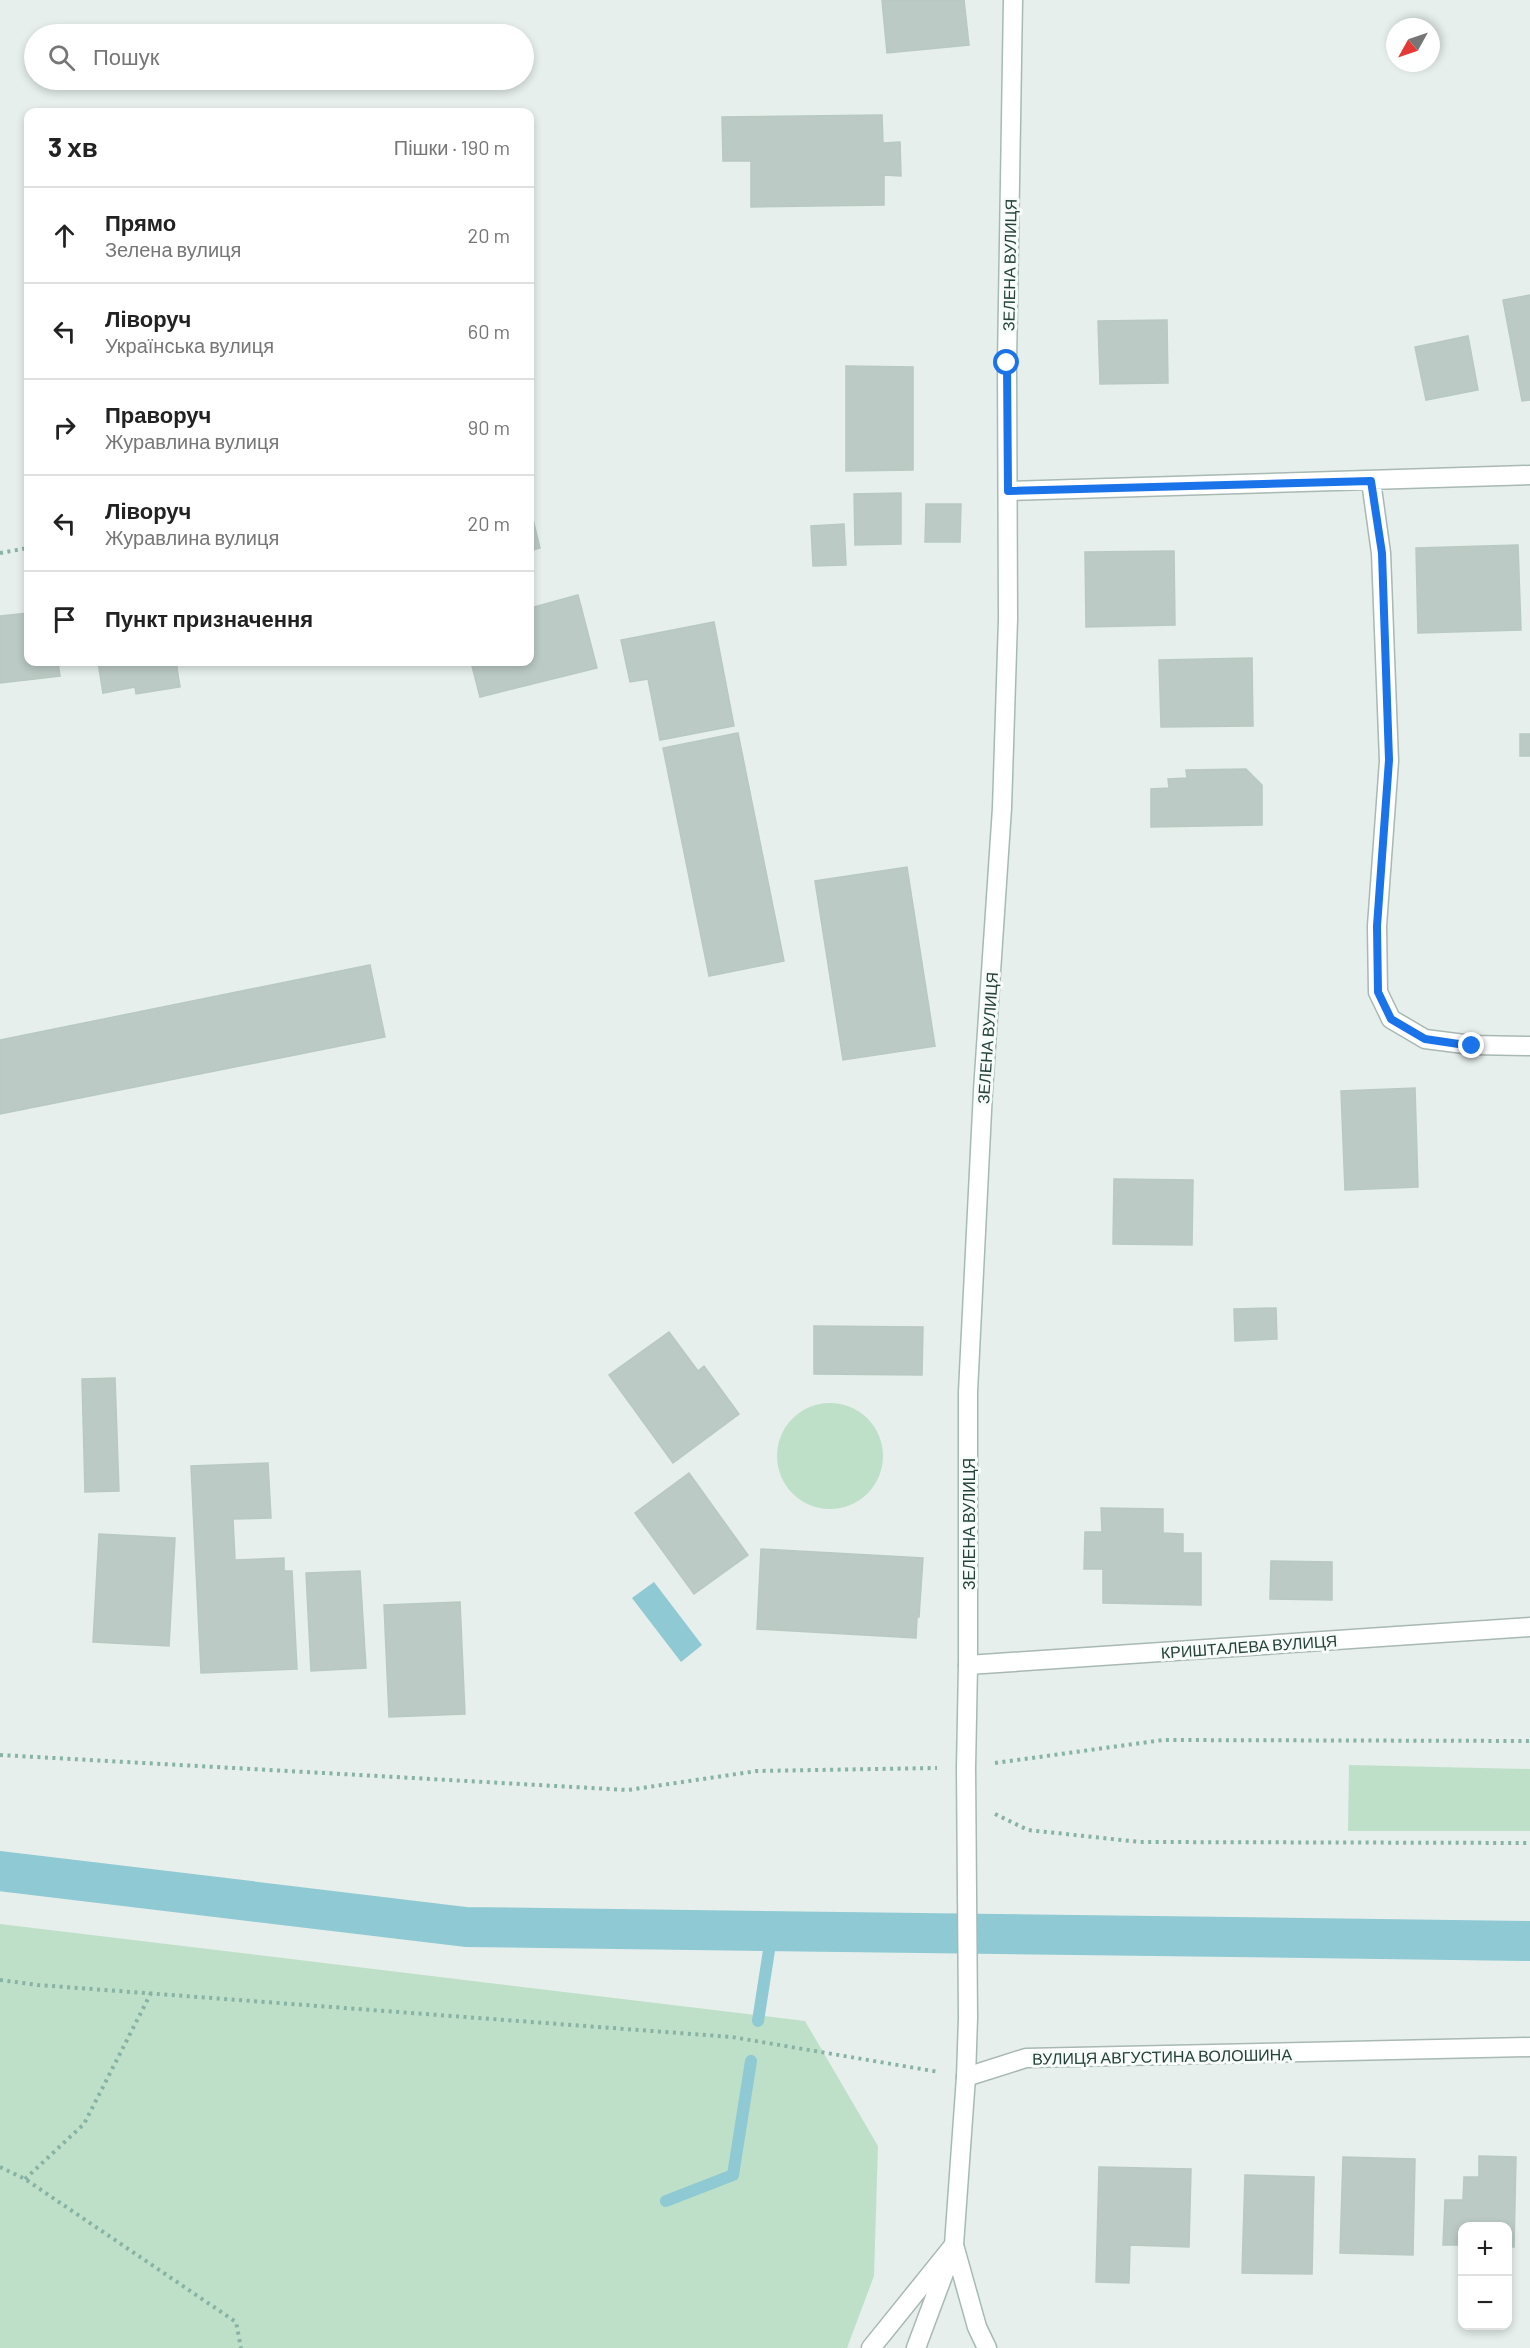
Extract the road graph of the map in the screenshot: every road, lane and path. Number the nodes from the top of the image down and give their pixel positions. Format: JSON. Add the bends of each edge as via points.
{"nodes":[{"id":1,"x":1013,"y":0,"type":"edge"},
{"id":2,"x":1530,"y":475,"type":"edge"},
{"id":3,"x":1371,"y":481,"type":"junction"},
{"id":4,"x":1008,"y":491,"type":"junction"},
{"id":5,"x":24,"y":549,"type":"edge"},
{"id":6,"x":0,"y":553,"type":"edge"},
{"id":7,"x":1530,"y":1046,"type":"edge"},
{"id":8,"x":1530,"y":1627,"type":"edge"},
{"id":9,"x":968,"y":1665,"type":"junction"},
{"id":10,"x":1530,"y":1741,"type":"edge"},
{"id":11,"x":0,"y":1755,"type":"edge"},
{"id":12,"x":966,"y":1767,"type":"junction"},
{"id":13,"x":966,"y":1799,"type":"junction"},
{"id":14,"x":1530,"y":1842,"type":"edge"},
{"id":15,"x":0,"y":1980,"type":"edge"},
{"id":16,"x":150,"y":1993,"type":"junction"},
{"id":17,"x":1530,"y":2047,"type":"edge"},
{"id":18,"x":966,"y":2077,"type":"junction"},
{"id":19,"x":0,"y":2167,"type":"edge"},
{"id":20,"x":25,"y":2179,"type":"junction"},
{"id":21,"x":954,"y":2245,"type":"junction"},
{"id":22,"x":241,"y":2348,"type":"edge"},
{"id":23,"x":871,"y":2348,"type":"edge"},
{"id":24,"x":916,"y":2348,"type":"edge"},
{"id":25,"x":987,"y":2348,"type":"edge"}],
"edges":[{"from":1,"to":4,"type":"street","name":"ЗЕЛЕНА ВУЛИЦЯ"},
{"from":2,"to":3,"type":"street"},
{"from":3,"to":4,"type":"street"},
{"from":3,"to":7,"type":"street","via":[[1382,553],[1389,760],[1377,926],[1378,992],[1391,1019],[1425,1039],[1472,1046]]},
{"from":4,"to":9,"type":"street","name":"ЗЕЛЕНА ВУЛИЦЯ","via":[[1002,808],[968,1392]]},
{"from":5,"to":6,"type":"path"},
{"from":8,"to":9,"type":"street","name":"КРИШТАЛЕВА ВУЛИЦЯ"},
{"from":9,"to":12,"type":"street","name":"ЗЕЛЕНА ВУЛИЦЯ"},
{"from":10,"to":12,"type":"path","via":[[1163,1740]]},
{"from":11,"to":12,"type":"path","via":[[628,1790],[757,1771]]},
{"from":12,"to":13,"type":"street","name":"ЗЕЛЕНА ВУЛИЦЯ"},
{"from":13,"to":14,"type":"path","via":[[1028,1830],[1140,1842]]},
{"from":13,"to":18,"type":"street","name":"ЗЕЛЕНА ВУЛИЦЯ"},
{"from":15,"to":16,"type":"path"},
{"from":16,"to":18,"type":"path","via":[[732,2037]]},
{"from":16,"to":20,"type":"path","via":[[84,2124]]},
{"from":17,"to":18,"type":"street","name":"ВУЛИЦЯ АВГУСТИНА ВОЛОШИНА","via":[[1026,2058]]},
{"from":18,"to":21,"type":"street"},
{"from":19,"to":20,"type":"path"},
{"from":20,"to":22,"type":"path","via":[[236,2322]]},
{"from":21,"to":23,"type":"street"},
{"from":21,"to":24,"type":"street"},
{"from":21,"to":25,"type":"street","via":[[977,2327]]}]}
